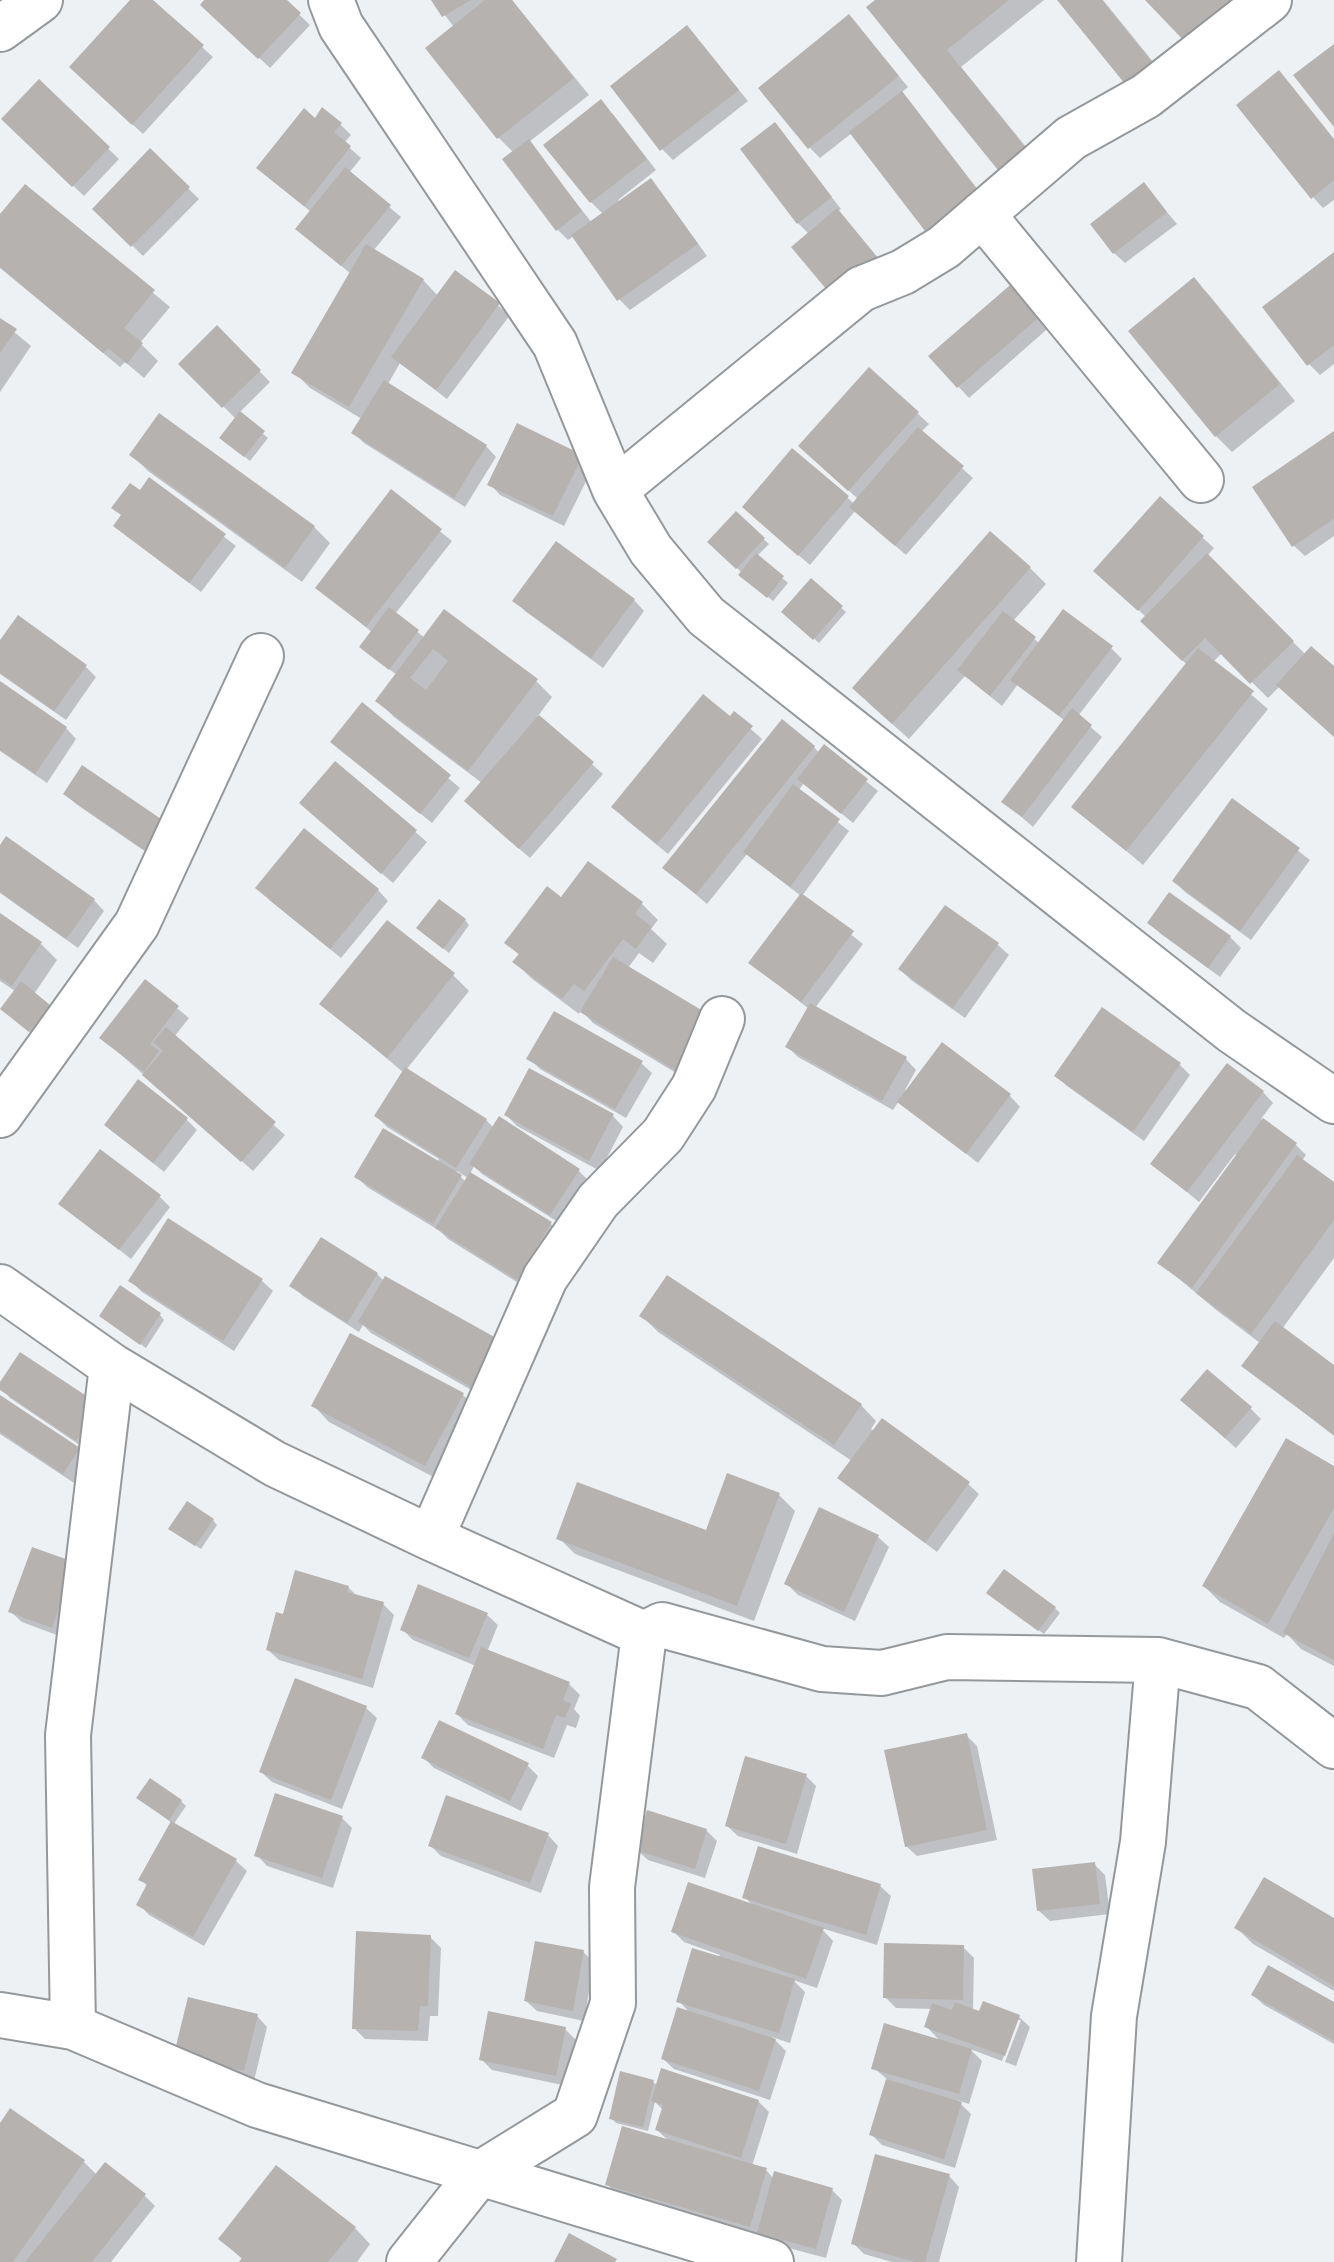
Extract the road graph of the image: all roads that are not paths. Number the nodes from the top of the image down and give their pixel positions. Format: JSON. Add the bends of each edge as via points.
{"nodes":[{"id":1,"x":40,"y":0,"type":"edge"},
{"id":2,"x":331,"y":0,"type":"edge"},
{"id":3,"x":1269,"y":0,"type":"edge"},
{"id":4,"x":0,"y":29,"type":"edge"},
{"id":5,"x":982,"y":214,"type":"junction"},
{"id":6,"x":1201,"y":480,"type":"dead end"},
{"id":7,"x":615,"y":490,"type":"junction"},
{"id":8,"x":261,"y":656,"type":"dead end"},
{"id":9,"x":722,"y":1019,"type":"dead end"},
{"id":10,"x":1334,"y":1101,"type":"edge"},
{"id":11,"x":0,"y":1115,"type":"edge"},
{"id":12,"x":0,"y":1287,"type":"edge"},
{"id":13,"x":112,"y":1366,"type":"junction"},
{"id":14,"x":431,"y":1538,"type":"junction"},
{"id":15,"x":644,"y":1634,"type":"junction"},
{"id":16,"x":1158,"y":1660,"type":"junction"},
{"id":17,"x":1334,"y":1746,"type":"edge"},
{"id":18,"x":0,"y":2015,"type":"edge"},
{"id":19,"x":73,"y":2027,"type":"junction"},
{"id":20,"x":478,"y":2175,"type":"junction"},
{"id":21,"x":409,"y":2262,"type":"edge"},
{"id":22,"x":771,"y":2262,"type":"edge"},
{"id":23,"x":1099,"y":2262,"type":"edge"}],
"edges":[{"from":1,"to":4,"type":"street"},
{"from":2,"to":7,"type":"street","via":[[341,26],[555,344]]},
{"from":3,"to":5,"type":"street","via":[[1146,96],[1071,138]]},
{"from":5,"to":6,"type":"street"},
{"from":5,"to":7,"type":"street","via":[[944,247],[861,289]]},
{"from":7,"to":10,"type":"street","via":[[651,550],[706,616],[1232,1031]]},
{"from":8,"to":11,"type":"street","via":[[137,924]]},
{"from":9,"to":14,"type":"street","via":[[694,1087],[663,1135],[598,1201],[545,1278]]},
{"from":12,"to":13,"type":"street"},
{"from":13,"to":14,"type":"street","via":[[275,1464]]},
{"from":13,"to":19,"type":"street","via":[[68,1735]]},
{"from":14,"to":15,"type":"street"},
{"from":15,"to":16,"type":"street","via":[[662,1625],[822,1669],[882,1673],[947,1657]]},
{"from":15,"to":20,"type":"street","via":[[612,1887],[613,2003],[575,2115]]},
{"from":16,"to":17,"type":"street","via":[[1258,1687]]},
{"from":16,"to":23,"type":"street","via":[[1143,1842],[1114,2016]]},
{"from":18,"to":19,"type":"street"},
{"from":19,"to":20,"type":"street","via":[[257,2105]]},
{"from":20,"to":21,"type":"street"},
{"from":20,"to":22,"type":"street"}]}
